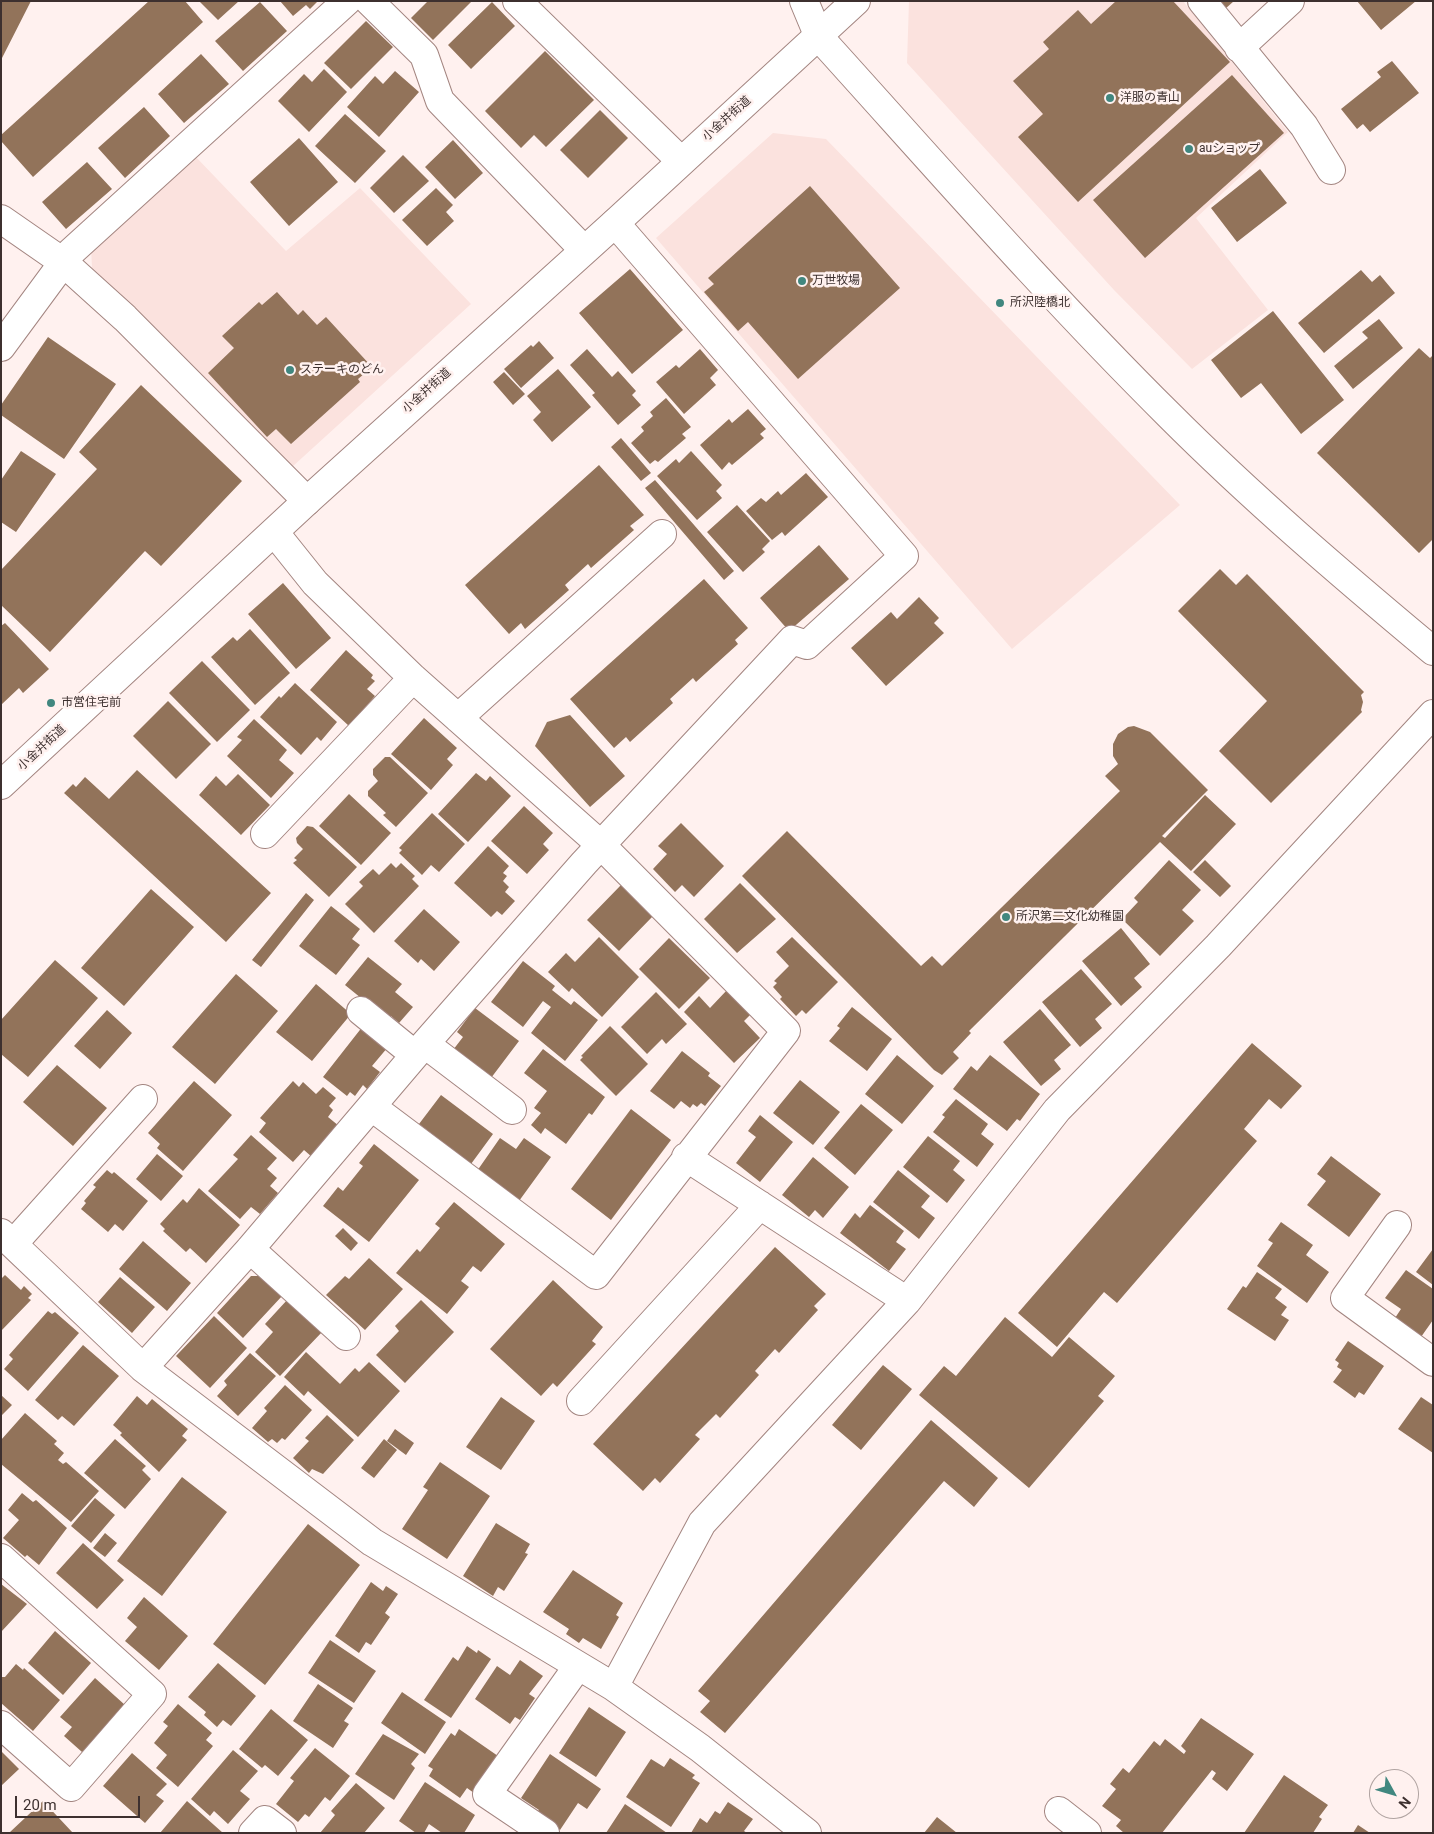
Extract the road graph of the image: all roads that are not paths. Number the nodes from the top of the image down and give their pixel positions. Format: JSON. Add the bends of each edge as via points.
{"nodes":[{"id":1,"x":347,"y":1,"type":"edge"},
{"id":2,"x":369,"y":1,"type":"edge"},
{"id":3,"x":517,"y":1,"type":"edge"},
{"id":4,"x":804,"y":1,"type":"edge"},
{"id":5,"x":856,"y":1,"type":"edge"},
{"id":6,"x":1202,"y":1,"type":"edge"},
{"id":7,"x":1290,"y":1,"type":"edge"},
{"id":8,"x":819,"y":36,"type":"junction"},
{"id":9,"x":1240,"y":48,"type":"junction"},
{"id":10,"x":681,"y":161,"type":"junction"},
{"id":11,"x":1332,"y":170,"type":"dead end"},
{"id":12,"x":1,"y":219,"type":"edge"},
{"id":13,"x":616,"y":223,"type":"junction"},
{"id":14,"x":584,"y":250,"type":"junction"},
{"id":15,"x":63,"y":262,"type":"junction"},
{"id":16,"x":1,"y":347,"type":"edge"},
{"id":17,"x":307,"y":501,"type":"junction"},
{"id":18,"x":275,"y":533,"type":"junction"},
{"id":19,"x":662,"y":534,"type":"dead end"},
{"id":20,"x":1433,"y":652,"type":"edge"},
{"id":21,"x":413,"y":678,"type":"junction"},
{"id":22,"x":1433,"y":714,"type":"edge"},
{"id":23,"x":458,"y":718,"type":"junction"},
{"id":24,"x":1,"y":785,"type":"edge"},
{"id":25,"x":265,"y":834,"type":"dead end"},
{"id":26,"x":601,"y":845,"type":"junction"},
{"id":27,"x":361,"y":1011,"type":"dead end"},
{"id":28,"x":420,"y":1049,"type":"junction"},
{"id":29,"x":143,"y":1099,"type":"dead end"},
{"id":30,"x":372,"y":1107,"type":"junction"},
{"id":31,"x":512,"y":1110,"type":"dead end"},
{"id":32,"x":686,"y":1157,"type":"junction"},
{"id":33,"x":760,"y":1206,"type":"junction"},
{"id":34,"x":1397,"y":1225,"type":"dead end"},
{"id":35,"x":7,"y":1239,"type":"edge"},
{"id":36,"x":250,"y":1249,"type":"junction"},
{"id":37,"x":907,"y":1301,"type":"junction"},
{"id":38,"x":346,"y":1336,"type":"dead end"},
{"id":39,"x":1433,"y":1362,"type":"edge"},
{"id":40,"x":143,"y":1368,"type":"junction"},
{"id":41,"x":581,"y":1401,"type":"dead end"},
{"id":42,"x":1,"y":1558,"type":"edge"},
{"id":43,"x":578,"y":1666,"type":"junction"},
{"id":44,"x":614,"y":1687,"type":"junction"},
{"id":45,"x":1,"y":1725,"type":"edge"},
{"id":46,"x":1059,"y":1811,"type":"dead end"},
{"id":47,"x":798,"y":1830,"type":"edge"},
{"id":48,"x":253,"y":1833,"type":"edge"},
{"id":49,"x":282,"y":1833,"type":"edge"},
{"id":50,"x":544,"y":1833,"type":"edge"},
{"id":51,"x":1087,"y":1833,"type":"edge"}],
"edges":[{"from":1,"to":15,"type":"street"},
{"from":2,"to":14,"type":"street","via":[[424,55],[440,102]]},
{"from":3,"to":10,"type":"street"},
{"from":4,"to":8,"type":"street"},
{"from":5,"to":8,"type":"street","name":"小金井街道"},
{"from":6,"to":9,"type":"street"},
{"from":7,"to":9,"type":"street"},
{"from":8,"to":10,"type":"street","name":"小金井街道"},
{"from":8,"to":20,"type":"street","via":[[1067,312],[1170,416],[1297,537]]},
{"from":9,"to":11,"type":"street","via":[[1304,126]]},
{"from":10,"to":13,"type":"street","name":"小金井街道"},
{"from":12,"to":15,"type":"street"},
{"from":13,"to":14,"type":"street","name":"小金井街道"},
{"from":13,"to":26,"type":"street","via":[[904,556],[808,645],[792,640]]},
{"from":14,"to":17,"type":"street","name":"小金井街道"},
{"from":15,"to":16,"type":"street"},
{"from":15,"to":17,"type":"street","via":[[125,318]]},
{"from":17,"to":18,"type":"street","name":"小金井街道"},
{"from":18,"to":21,"type":"street","via":[[315,583]]},
{"from":18,"to":24,"type":"street","name":"小金井街道"},
{"from":19,"to":23,"type":"street"},
{"from":21,"to":23,"type":"street"},
{"from":21,"to":25,"type":"street"},
{"from":22,"to":37,"type":"street","via":[[1218,946],[1057,1110]]},
{"from":23,"to":26,"type":"street"},
{"from":26,"to":28,"type":"street"},
{"from":26,"to":32,"type":"street","via":[[786,1031]]},
{"from":27,"to":28,"type":"street"},
{"from":28,"to":30,"type":"street"},
{"from":28,"to":31,"type":"street"},
{"from":29,"to":35,"type":"street"},
{"from":30,"to":32,"type":"street","via":[[596,1275]]},
{"from":30,"to":36,"type":"street"},
{"from":32,"to":33,"type":"street"},
{"from":33,"to":37,"type":"street"},
{"from":33,"to":41,"type":"street"},
{"from":34,"to":39,"type":"street","via":[[1345,1298]]},
{"from":35,"to":40,"type":"street"},
{"from":36,"to":38,"type":"street"},
{"from":36,"to":40,"type":"street"},
{"from":37,"to":44,"type":"street","via":[[702,1523]]},
{"from":40,"to":43,"type":"street","via":[[372,1542]]},
{"from":42,"to":45,"type":"street","via":[[152,1694],[71,1787]]},
{"from":43,"to":44,"type":"street"},
{"from":43,"to":50,"type":"street","via":[[487,1794]]},
{"from":44,"to":47,"type":"street","via":[[700,1748]]},
{"from":46,"to":51,"type":"street"},
{"from":48,"to":49,"type":"street","via":[[265,1820]]}]}
